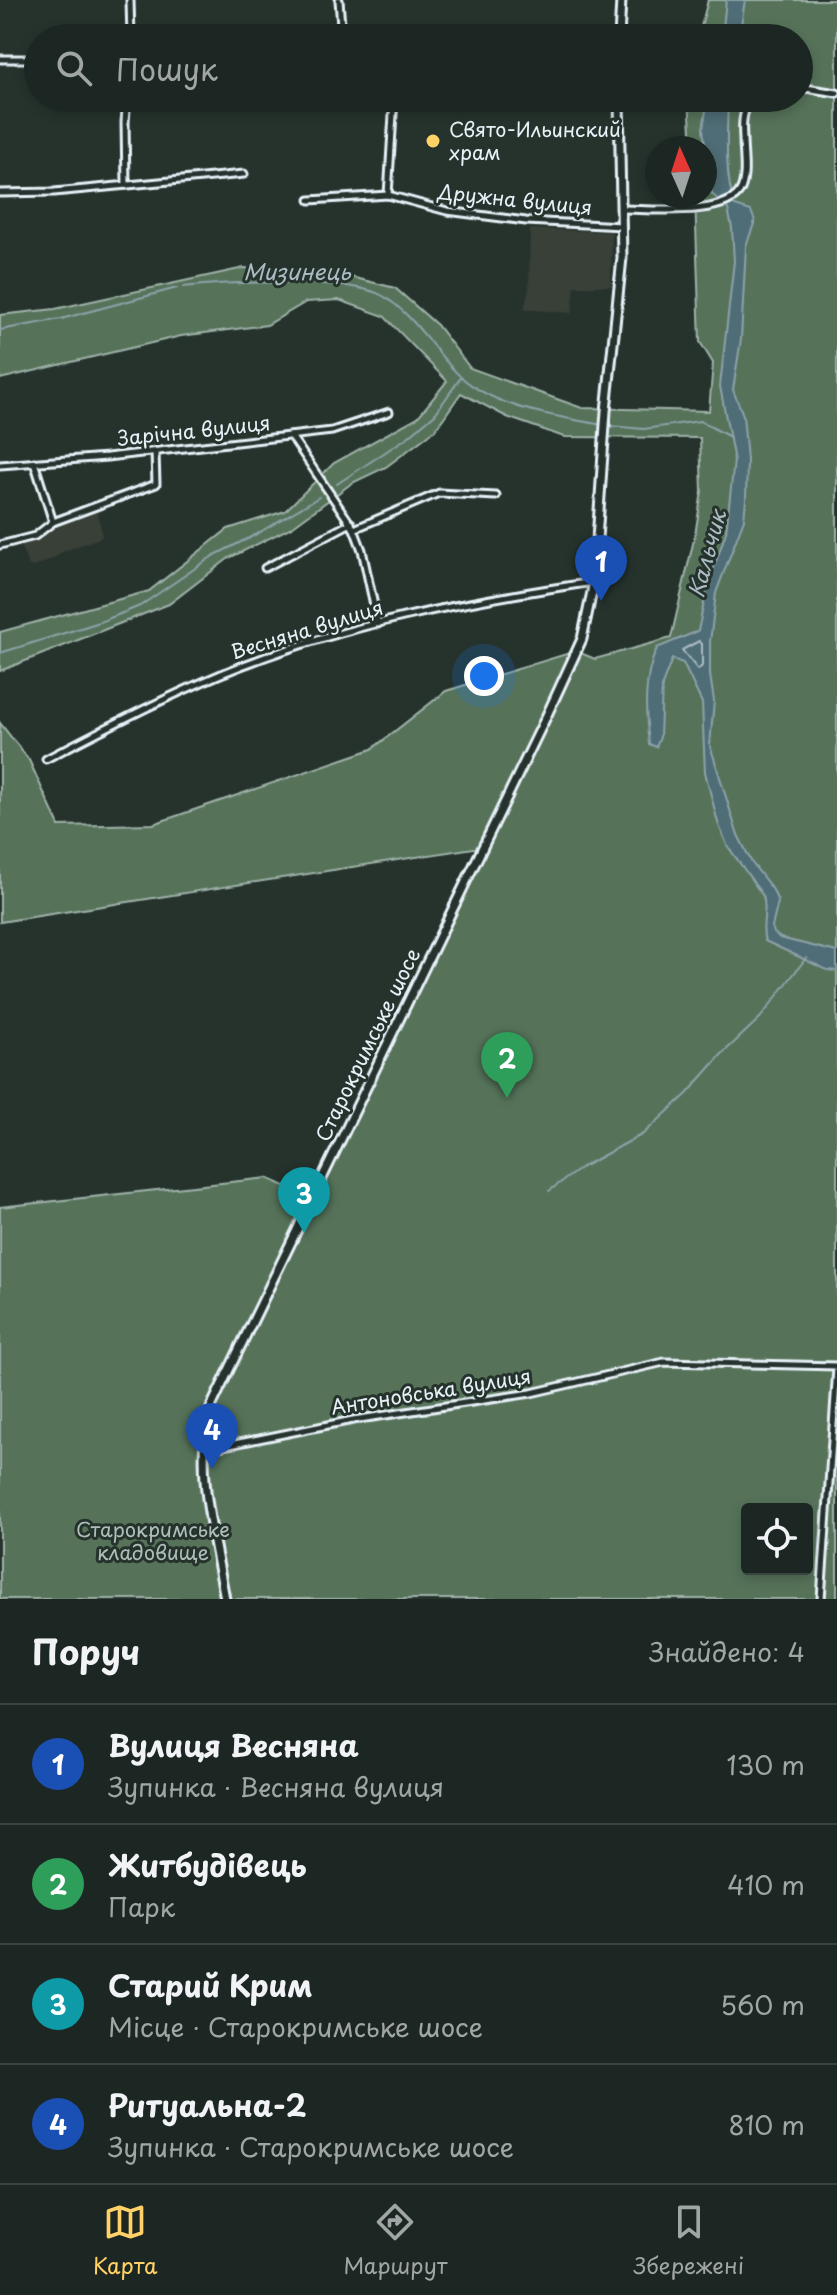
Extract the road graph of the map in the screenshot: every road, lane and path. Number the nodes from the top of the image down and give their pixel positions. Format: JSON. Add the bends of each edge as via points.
{"nodes":[{"id":1,"x":130,"y":0,"type":"edge"},
{"id":2,"x":339,"y":0,"type":"edge"},
{"id":3,"x":621,"y":0,"type":"edge"},
{"id":4,"x":131,"y":24,"type":"edge"},
{"id":5,"x":341,"y":24,"type":"edge"},
{"id":6,"x":620,"y":24,"type":"edge"},
{"id":7,"x":0,"y":59,"type":"edge"},
{"id":8,"x":24,"y":59,"type":"edge"},
{"id":9,"x":813,"y":89,"type":"edge"},
{"id":10,"x":837,"y":93,"type":"edge"},
{"id":11,"x":126,"y":112,"type":"edge"},
{"id":12,"x":393,"y":112,"type":"edge"},
{"id":13,"x":620,"y":112,"type":"edge"},
{"id":14,"x":744,"y":112,"type":"edge"},
{"id":15,"x":244,"y":174,"type":"dead end"},
{"id":16,"x":126,"y":185,"type":"junction"},
{"id":17,"x":0,"y":193,"type":"edge"},
{"id":18,"x":388,"y":195,"type":"junction"},
{"id":19,"x":310,"y":200,"type":"dead end"},
{"id":20,"x":623,"y":209,"type":"junction"},
{"id":21,"x":623,"y":226,"type":"junction"},
{"id":22,"x":389,"y":412,"type":"dead end"},
{"id":23,"x":291,"y":436,"type":"junction"},
{"id":24,"x":155,"y":452,"type":"junction"},
{"id":25,"x":34,"y":462,"type":"junction"},
{"id":26,"x":0,"y":465,"type":"edge"},
{"id":27,"x":496,"y":496,"type":"dead end"},
{"id":28,"x":53,"y":522,"type":"junction"},
{"id":29,"x":353,"y":526,"type":"junction"},
{"id":30,"x":0,"y":545,"type":"edge"},
{"id":31,"x":265,"y":568,"type":"dead end"},
{"id":32,"x":594,"y":582,"type":"junction"},
{"id":33,"x":378,"y":624,"type":"junction"},
{"id":34,"x":46,"y":759,"type":"dead end"},
{"id":35,"x":837,"y":1367,"type":"edge"},
{"id":36,"x":203,"y":1450,"type":"junction"},
{"id":37,"x":225,"y":1599,"type":"edge"},
{"id":38,"x":821,"y":1599,"type":"edge"}],
"edges":[{"from":1,"to":4,"type":"street"},
{"from":2,"to":5,"type":"street"},
{"from":3,"to":6,"type":"street"},
{"from":7,"to":8,"type":"street"},
{"from":9,"to":10,"type":"street"},
{"from":11,"to":16,"type":"street"},
{"from":12,"to":18,"type":"street"},
{"from":13,"to":20,"type":"street","name":"Старокримське шосе"},
{"from":14,"to":20,"type":"street","via":[[744,180],[736,197],[715,208]]},
{"from":15,"to":16,"type":"street"},
{"from":16,"to":17,"type":"street"},
{"from":18,"to":19,"type":"street","name":"Дружна вулиця"},
{"from":18,"to":21,"type":"street","name":"Дружна вулиця","via":[[432,208],[526,221]]},
{"from":20,"to":21,"type":"street","name":"Старокримське шосе"},
{"from":21,"to":32,"type":"street","name":"Старокримське шосе"},
{"from":22,"to":23,"type":"street","name":"Зарічна вулиця","via":[[332,431]]},
{"from":23,"to":24,"type":"street","name":"Зарічна вулиця"},
{"from":23,"to":29,"type":"street"},
{"from":24,"to":25,"type":"street","name":"Зарічна вулиця"},
{"from":24,"to":28,"type":"street","via":[[156,484]]},
{"from":25,"to":26,"type":"street","name":"Зарічна вулиця"},
{"from":25,"to":28,"type":"street"},
{"from":27,"to":29,"type":"street","via":[[439,493]]},
{"from":28,"to":30,"type":"street","via":[[35,536]]},
{"from":29,"to":31,"type":"street"},
{"from":29,"to":33,"type":"street"},
{"from":32,"to":33,"type":"street","name":"Весняна вулиця","via":[[490,598]]},
{"from":32,"to":36,"type":"street","name":"Старокримське шосе","via":[[576,651],[218,1390]]},
{"from":33,"to":34,"type":"street","name":"Весняна вулиця","via":[[224,673],[148,705]]},
{"from":35,"to":36,"type":"street","name":"Антоновська вулиця","via":[[664,1362],[531,1393]]},
{"from":35,"to":38,"type":"street"},
{"from":36,"to":37,"type":"street","name":"Старокримське шосе"}]}
